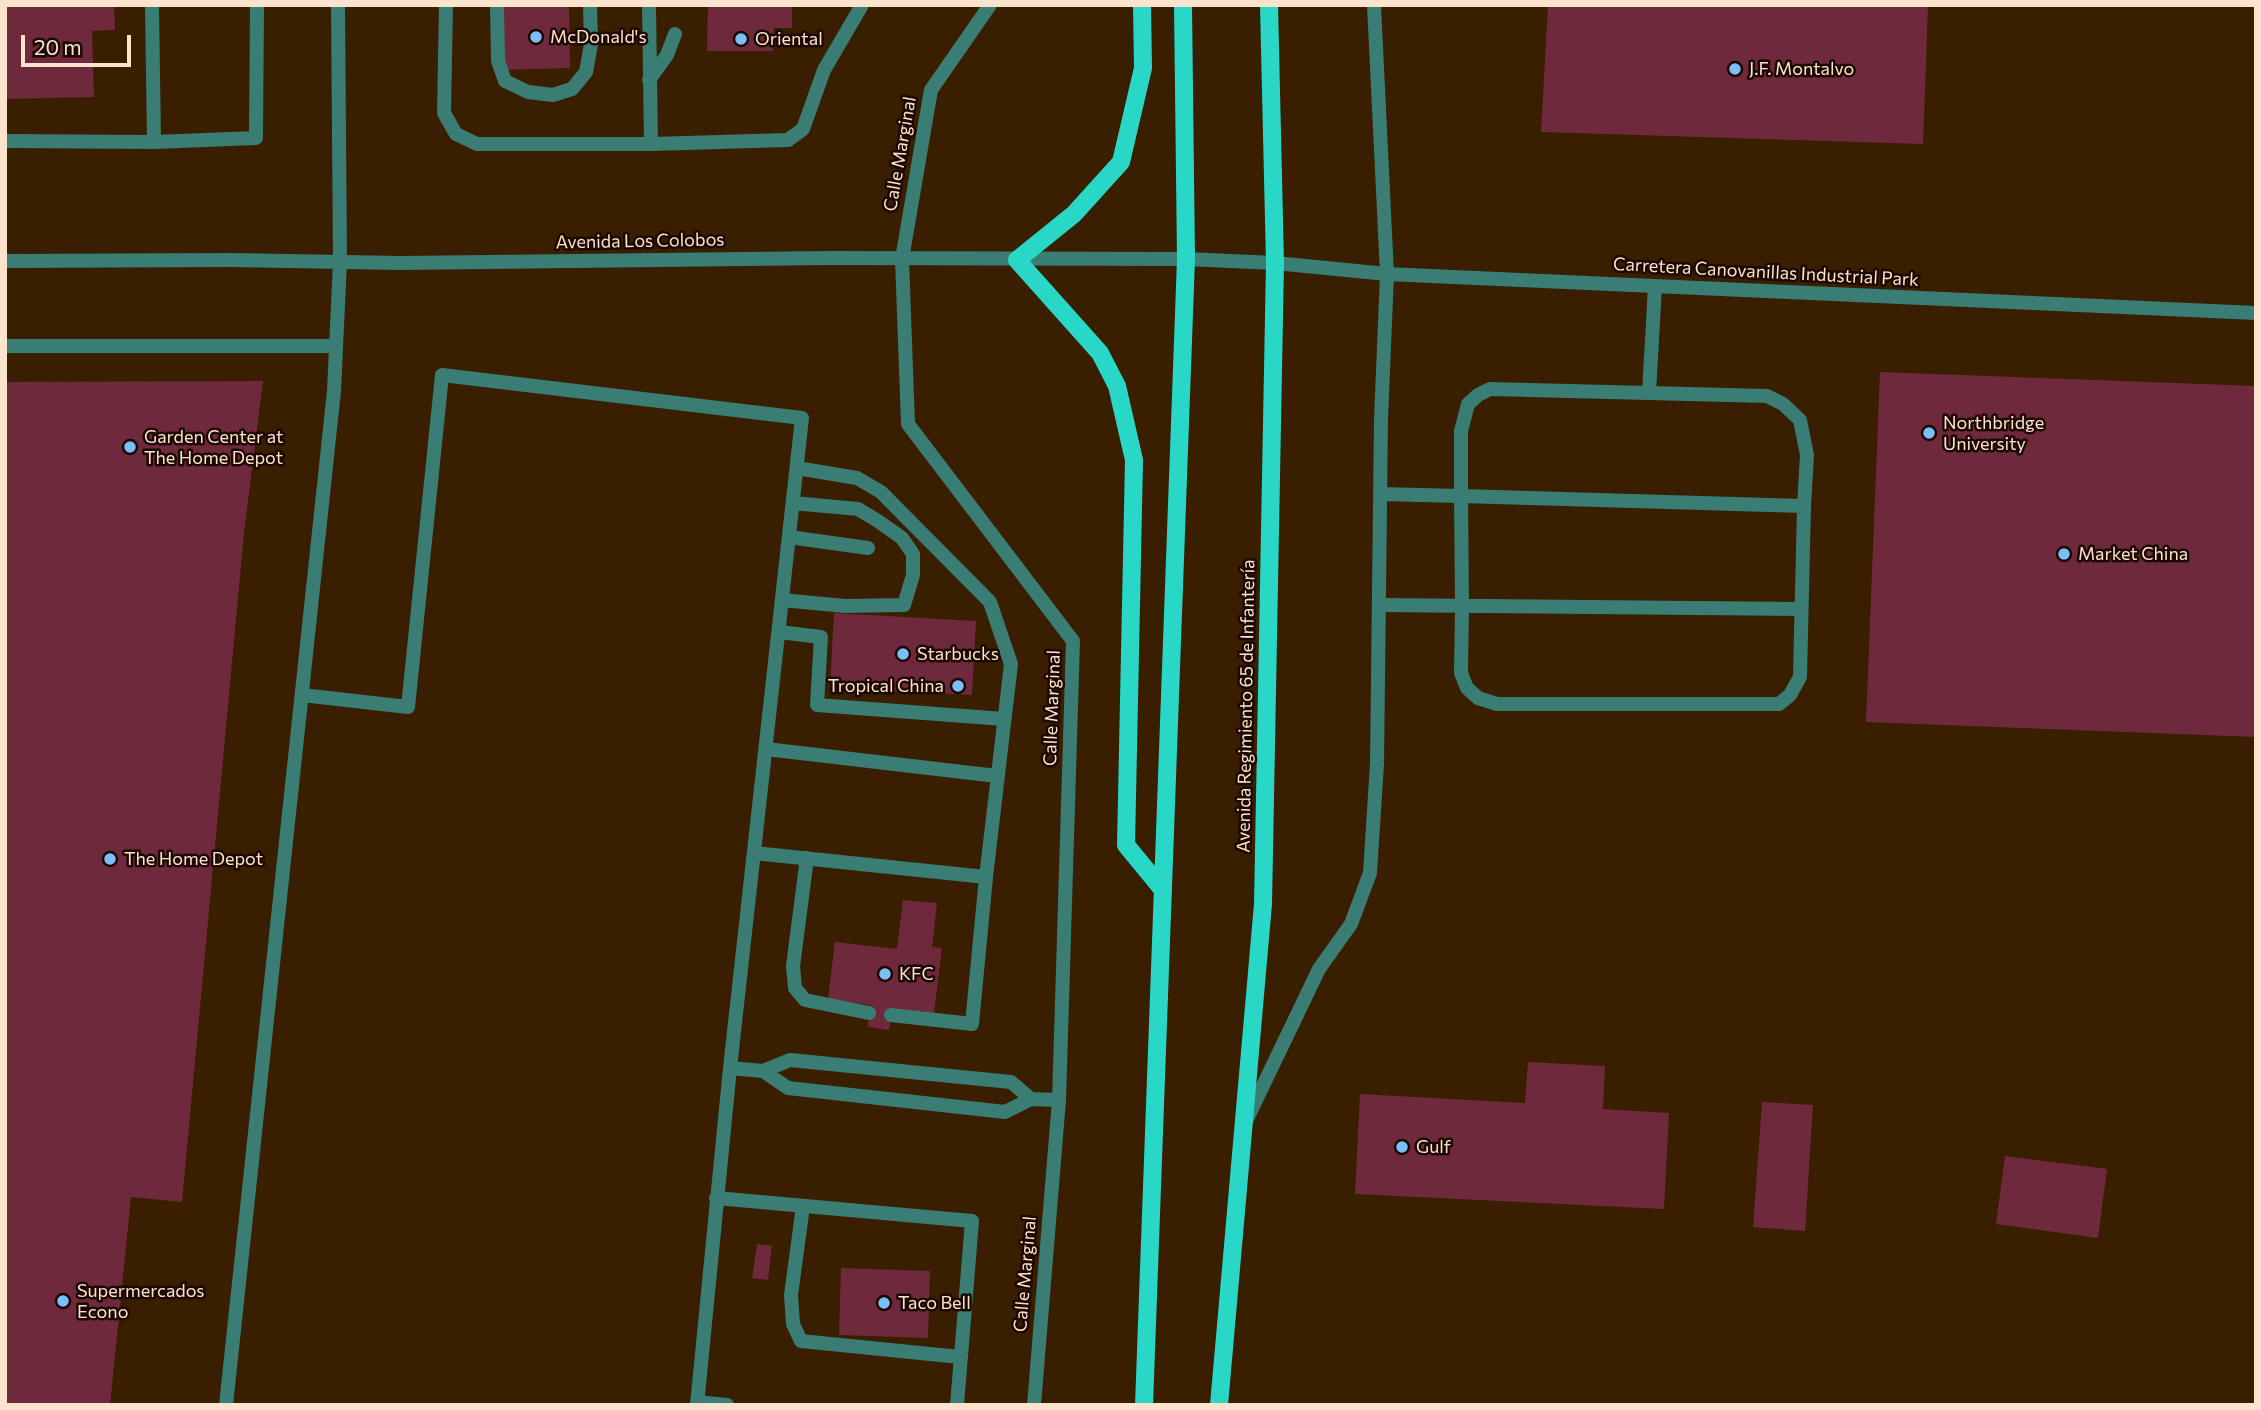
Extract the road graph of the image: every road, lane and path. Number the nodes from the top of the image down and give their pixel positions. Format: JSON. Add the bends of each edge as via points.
{"nodes":[{"id":1,"x":152,"y":5,"type":"edge"},
{"id":2,"x":257,"y":5,"type":"edge"},
{"id":3,"x":338,"y":5,"type":"edge"},
{"id":4,"x":446,"y":5,"type":"edge"},
{"id":5,"x":497,"y":5,"type":"edge"},
{"id":6,"x":590,"y":5,"type":"edge"},
{"id":7,"x":649,"y":5,"type":"edge"},
{"id":8,"x":862,"y":5,"type":"edge"},
{"id":9,"x":990,"y":5,"type":"edge"},
{"id":10,"x":1142,"y":5,"type":"edge"},
{"id":11,"x":1183,"y":5,"type":"edge"},
{"id":12,"x":1269,"y":5,"type":"edge"},
{"id":13,"x":1374,"y":5,"type":"edge"},
{"id":14,"x":676,"y":34,"type":"dead end"},
{"id":15,"x":649,"y":80,"type":"junction"},
{"id":16,"x":5,"y":141,"type":"edge"},
{"id":17,"x":154,"y":142,"type":"junction"},
{"id":18,"x":651,"y":144,"type":"junction"},
{"id":19,"x":902,"y":259,"type":"junction"},
{"id":20,"x":1186,"y":259,"type":"junction"},
{"id":21,"x":1017,"y":260,"type":"junction"},
{"id":22,"x":5,"y":261,"type":"edge"},
{"id":23,"x":340,"y":262,"type":"junction"},
{"id":24,"x":1275,"y":263,"type":"junction"},
{"id":25,"x":1387,"y":274,"type":"junction"},
{"id":26,"x":1655,"y":286,"type":"junction"},
{"id":27,"x":2256,"y":313,"type":"edge"},
{"id":28,"x":5,"y":346,"type":"edge"},
{"id":29,"x":336,"y":346,"type":"junction"},
{"id":30,"x":1649,"y":393,"type":"junction"},
{"id":31,"x":797,"y":468,"type":"junction"},
{"id":32,"x":1380,"y":494,"type":"junction"},
{"id":33,"x":1461,"y":496,"type":"junction"},
{"id":34,"x":793,"y":503,"type":"junction"},
{"id":35,"x":1804,"y":506,"type":"junction"},
{"id":36,"x":789,"y":537,"type":"junction"},
{"id":37,"x":868,"y":548,"type":"dead end"},
{"id":38,"x":782,"y":600,"type":"junction"},
{"id":39,"x":1379,"y":605,"type":"junction"},
{"id":40,"x":1462,"y":606,"type":"junction"},
{"id":41,"x":1801,"y":609,"type":"junction"},
{"id":42,"x":779,"y":632,"type":"junction"},
{"id":43,"x":302,"y":695,"type":"junction"},
{"id":44,"x":1004,"y":719,"type":"junction"},
{"id":45,"x":766,"y":749,"type":"junction"},
{"id":46,"x":997,"y":776,"type":"junction"},
{"id":47,"x":754,"y":853,"type":"junction"},
{"id":48,"x":807,"y":859,"type":"junction"},
{"id":49,"x":986,"y":877,"type":"junction"},
{"id":50,"x":1163,"y":890,"type":"junction"},
{"id":51,"x":869,"y":1013,"type":"dead end"},
{"id":52,"x":891,"y":1015,"type":"dead end"},
{"id":53,"x":730,"y":1068,"type":"junction"},
{"id":54,"x":763,"y":1071,"type":"junction"},
{"id":55,"x":1031,"y":1099,"type":"junction"},
{"id":56,"x":1059,"y":1100,"type":"junction"},
{"id":57,"x":1244,"y":1124,"type":"junction"},
{"id":58,"x":716,"y":1198,"type":"junction"},
{"id":59,"x":803,"y":1206,"type":"junction"},
{"id":60,"x":960,"y":1357,"type":"junction"},
{"id":61,"x":697,"y":1403,"type":"edge"},
{"id":62,"x":226,"y":1405,"type":"edge"},
{"id":63,"x":727,"y":1405,"type":"edge"},
{"id":64,"x":957,"y":1405,"type":"edge"},
{"id":65,"x":1034,"y":1405,"type":"edge"},
{"id":66,"x":1144,"y":1405,"type":"edge"},
{"id":67,"x":1219,"y":1405,"type":"edge"}],
"edges":[{"from":1,"to":17,"type":"street"},
{"from":2,"to":17,"type":"street","via":[[256,138]]},
{"from":3,"to":23,"type":"street"},
{"from":4,"to":18,"type":"street","via":[[444,113],[456,134],[477,144]]},
{"from":5,"to":6,"type":"street","via":[[498,61],[505,81],[528,92],[553,95],[572,89],[586,72]]},
{"from":7,"to":15,"type":"street"},
{"from":8,"to":18,"type":"street","via":[[824,70],[803,129],[788,140]]},
{"from":9,"to":19,"type":"street","name":"Calle Marginal","via":[[931,90]]},
{"from":10,"to":21,"type":"main road","via":[[1143,68],[1121,162],[1074,214]]},
{"from":11,"to":20,"type":"main road"},
{"from":12,"to":24,"type":"main road","name":"Avenida Regimiento 65 de Infantería"},
{"from":13,"to":25,"type":"street"},
{"from":14,"to":15,"type":"street"},
{"from":15,"to":18,"type":"street"},
{"from":16,"to":17,"type":"street"},
{"from":19,"to":21,"type":"street","name":"Avenida Los Colobos"},
{"from":19,"to":23,"type":"street","name":"Avenida Los Colobos"},
{"from":19,"to":56,"type":"street","name":"Calle Marginal","via":[[908,425],[1073,641]]},
{"from":20,"to":21,"type":"street","name":"Avenida Los Colobos"},
{"from":20,"to":24,"type":"street","name":"Avenida Los Colobos"},
{"from":20,"to":50,"type":"main road"},
{"from":21,"to":50,"type":"main road","via":[[1100,353],[1116,386],[1131,447],[1126,845]]},
{"from":22,"to":23,"type":"street","name":"Avenida Los Colobos"},
{"from":23,"to":29,"type":"street"},
{"from":24,"to":25,"type":"street","name":"Carretera Canovanillas Industrial Park"},
{"from":24,"to":57,"type":"main road","name":"Avenida Regimiento 65 de Infantería","via":[[1263,904]]},
{"from":25,"to":26,"type":"street","name":"Carretera Canovanillas Industrial Park"},
{"from":25,"to":32,"type":"street"},
{"from":26,"to":27,"type":"street","name":"Carretera Canovanillas Industrial Park"},
{"from":26,"to":30,"type":"street"},
{"from":28,"to":29,"type":"street"},
{"from":29,"to":43,"type":"street"},
{"from":30,"to":33,"type":"street","via":[[1490,389],[1478,395],[1463,417]]},
{"from":30,"to":35,"type":"street","via":[[1767,396],[1783,404],[1800,420],[1807,454]]},
{"from":31,"to":34,"type":"street"},
{"from":31,"to":43,"type":"street","via":[[802,418],[442,375],[408,707]]},
{"from":31,"to":44,"type":"street","via":[[857,478],[881,492],[990,602],[1011,664]]},
{"from":32,"to":33,"type":"street"},
{"from":32,"to":39,"type":"street"},
{"from":33,"to":35,"type":"street"},
{"from":33,"to":40,"type":"street"},
{"from":34,"to":36,"type":"street"},
{"from":34,"to":38,"type":"street","via":[[858,509],[902,538],[913,554],[913,575],[904,605]]},
{"from":35,"to":41,"type":"street"},
{"from":36,"to":37,"type":"street"},
{"from":36,"to":38,"type":"street"},
{"from":38,"to":42,"type":"street"},
{"from":39,"to":40,"type":"street"},
{"from":39,"to":57,"type":"street","via":[[1370,873],[1351,924],[1319,969]]},
{"from":40,"to":41,"type":"street"},
{"from":40,"to":41,"type":"street","via":[[1464,682],[1478,698],[1497,704],[1779,704],[1800,677]]},
{"from":42,"to":44,"type":"street","via":[[821,637],[817,705]]},
{"from":42,"to":45,"type":"street"},
{"from":43,"to":62,"type":"street"},
{"from":44,"to":46,"type":"street"},
{"from":45,"to":46,"type":"street"},
{"from":45,"to":47,"type":"street"},
{"from":46,"to":49,"type":"street"},
{"from":47,"to":48,"type":"street"},
{"from":47,"to":53,"type":"street"},
{"from":48,"to":49,"type":"street"},
{"from":48,"to":51,"type":"street","via":[[793,966],[795,988],[805,1000]]},
{"from":49,"to":52,"type":"street","via":[[972,1024]]},
{"from":50,"to":66,"type":"main road"},
{"from":53,"to":54,"type":"street"},
{"from":53,"to":58,"type":"street"},
{"from":54,"to":55,"type":"street","via":[[790,1060],[1011,1082]]},
{"from":54,"to":55,"type":"street","via":[[788,1088],[991,1111],[1004,1112]]},
{"from":55,"to":56,"type":"street"},
{"from":56,"to":65,"type":"street","name":"Calle Marginal"},
{"from":57,"to":67,"type":"main road","name":"Avenida Regimiento 65 de Infantería"},
{"from":58,"to":59,"type":"street"},
{"from":58,"to":61,"type":"street"},
{"from":59,"to":60,"type":"street","via":[[791,1295],[793,1324],[802,1341]]},
{"from":59,"to":60,"type":"street","via":[[972,1221]]},
{"from":60,"to":64,"type":"street"},
{"from":61,"to":63,"type":"street"}]}
